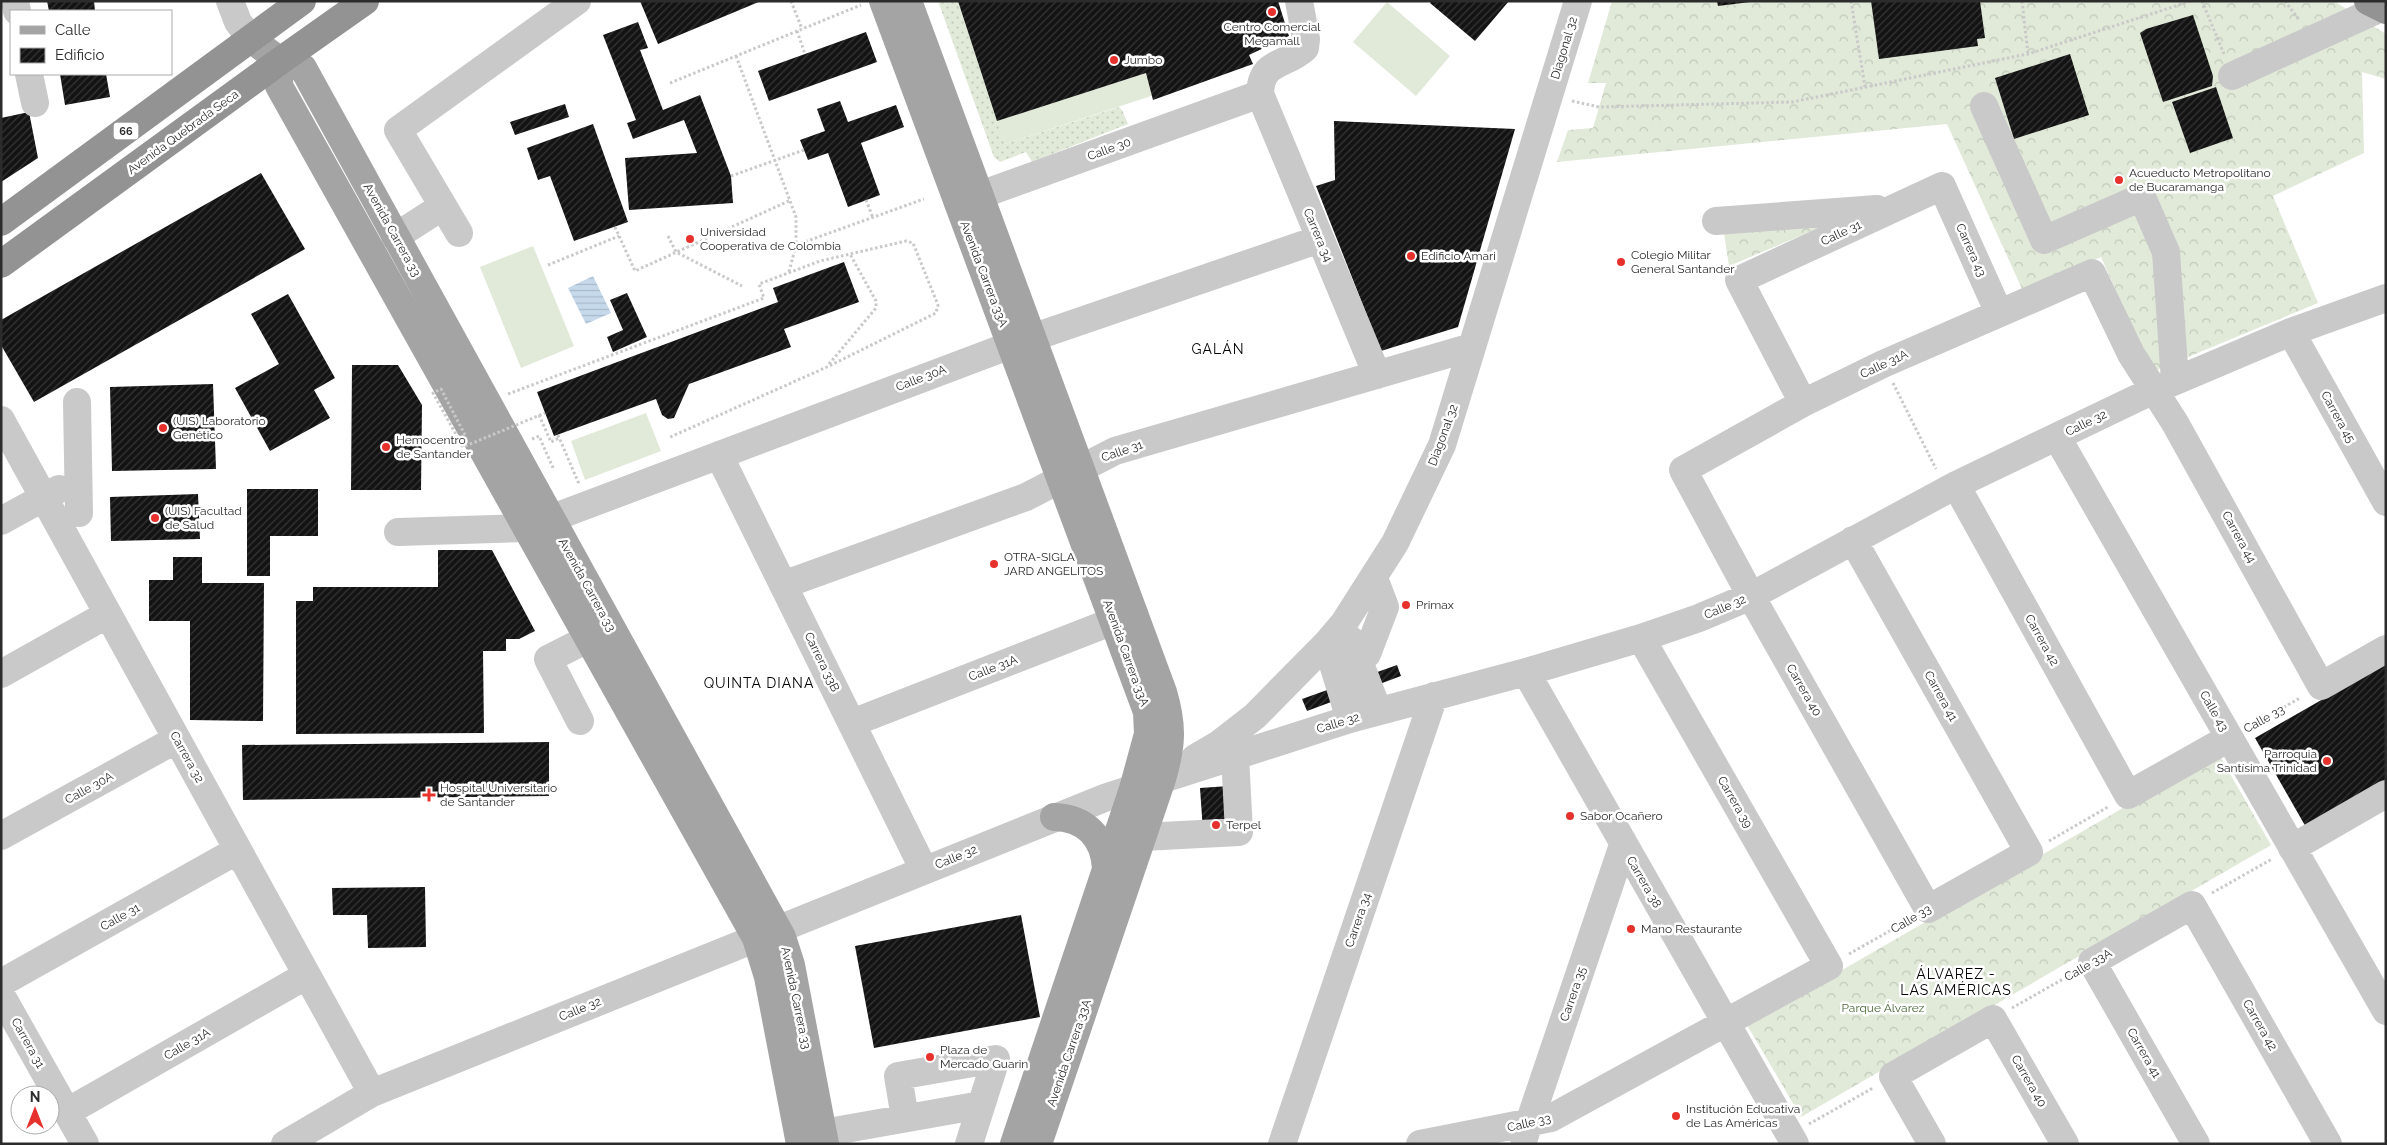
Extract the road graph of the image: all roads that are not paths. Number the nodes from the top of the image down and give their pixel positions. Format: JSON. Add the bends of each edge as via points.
{"nodes":[{"id":1,"x":230,"y":1,"type":"edge"},
{"id":2,"x":302,"y":1,"type":"edge"},
{"id":3,"x":365,"y":1,"type":"edge"},
{"id":4,"x":576,"y":1,"type":"edge"},
{"id":5,"x":908,"y":1,"type":"edge"},
{"id":6,"x":1300,"y":1,"type":"edge"},
{"id":7,"x":1578,"y":1,"type":"edge"},
{"id":8,"x":875,"y":2,"type":"edge"},
{"id":9,"x":2378,"y":7,"type":"edge"},
{"id":10,"x":251,"y":39,"type":"junction"},
{"id":11,"x":913,"y":49,"type":"junction"},
{"id":12,"x":280,"y":60,"type":"junction"},
{"id":13,"x":29,"y":75,"type":"edge"},
{"id":14,"x":2232,"y":76,"type":"road end"},
{"id":15,"x":1260,"y":94,"type":"junction"},
{"id":16,"x":35,"y":102,"type":"dead end"},
{"id":17,"x":1984,"y":106,"type":"dead end"},
{"id":18,"x":1942,"y":186,"type":"joint"},
{"id":19,"x":969,"y":199,"type":"junction"},
{"id":20,"x":443,"y":206,"type":"junction"},
{"id":21,"x":1894,"y":208,"type":"junction"},
{"id":22,"x":1716,"y":221,"type":"dead end"},
{"id":23,"x":1,"y":222,"type":"edge"},
{"id":24,"x":459,"y":233,"type":"dead end"},
{"id":25,"x":395,"y":237,"type":"junction"},
{"id":26,"x":1320,"y":239,"type":"junction"},
{"id":27,"x":1,"y":264,"type":"edge"},
{"id":28,"x":2092,"y":273,"type":"joint"},
{"id":29,"x":2386,"y":298,"type":"edge"},
{"id":30,"x":1999,"y":313,"type":"junction"},
{"id":31,"x":2290,"y":332,"type":"junction"},
{"id":32,"x":1022,"y":341,"type":"junction"},
{"id":33,"x":1472,"y":347,"type":"junction"},
{"id":34,"x":1377,"y":375,"type":"junction"},
{"id":35,"x":2164,"y":386,"type":"junction"},
{"id":36,"x":77,"y":402,"type":"dead end"},
{"id":37,"x":1803,"y":403,"type":"junction"},
{"id":38,"x":1,"y":420,"type":"edge"},
{"id":39,"x":2057,"y":437,"type":"junction"},
{"id":40,"x":719,"y":455,"type":"junction"},
{"id":41,"x":1683,"y":470,"type":"joint"},
{"id":42,"x":1071,"y":474,"type":"junction"},
{"id":43,"x":78,"y":478,"type":"junction"},
{"id":44,"x":1951,"y":488,"type":"junction"},
{"id":45,"x":44,"y":497,"type":"junction"},
{"id":46,"x":2386,"y":502,"type":"edge"},
{"id":47,"x":78,"y":513,"type":"dead end"},
{"id":48,"x":1,"y":520,"type":"edge"},
{"id":49,"x":538,"y":523,"type":"junction"},
{"id":50,"x":398,"y":532,"type":"dead end"},
{"id":51,"x":1853,"y":540,"type":"junction"},
{"id":52,"x":1374,"y":578,"type":"junction"},
{"id":53,"x":783,"y":585,"type":"junction"},
{"id":54,"x":1751,"y":596,"type":"junction"},
{"id":55,"x":108,"y":614,"type":"junction"},
{"id":56,"x":1124,"y":617,"type":"junction"},
{"id":57,"x":600,"y":633,"type":"junction"},
{"id":58,"x":1641,"y":638,"type":"junction"},
{"id":59,"x":2386,"y":649,"type":"edge"},
{"id":60,"x":1339,"y":656,"type":"junction"},
{"id":61,"x":1526,"y":672,"type":"junction"},
{"id":62,"x":1,"y":674,"type":"edge"},
{"id":63,"x":1434,"y":696,"type":"junction"},
{"id":64,"x":1378,"y":711,"type":"junction"},
{"id":65,"x":1350,"y":719,"type":"junction"},
{"id":66,"x":580,"y":721,"type":"dead end"},
{"id":67,"x":852,"y":723,"type":"junction"},
{"id":68,"x":2229,"y":738,"type":"junction"},
{"id":69,"x":177,"y":739,"type":"junction"},
{"id":70,"x":1235,"y":756,"type":"junction"},
{"id":71,"x":1162,"y":779,"type":"junction"},
{"id":72,"x":1133,"y":789,"type":"junction"},
{"id":73,"x":2386,"y":794,"type":"edge"},
{"id":74,"x":2128,"y":795,"type":"joint"},
{"id":75,"x":1054,"y":817,"type":"junction"},
{"id":76,"x":1,"y":836,"type":"edge"},
{"id":77,"x":1143,"y":837,"type":"junction"},
{"id":78,"x":1623,"y":845,"type":"junction"},
{"id":79,"x":2292,"y":848,"type":"junction"},
{"id":80,"x":238,"y":850,"type":"junction"},
{"id":81,"x":2029,"y":852,"type":"joint"},
{"id":82,"x":1106,"y":868,"type":"junction"},
{"id":83,"x":924,"y":870,"type":"junction"},
{"id":84,"x":2192,"y":905,"type":"joint"},
{"id":85,"x":1928,"y":909,"type":"joint"},
{"id":86,"x":767,"y":934,"type":"junction"},
{"id":87,"x":2092,"y":962,"type":"joint"},
{"id":88,"x":1829,"y":966,"type":"joint"},
{"id":89,"x":308,"y":975,"type":"junction"},
{"id":90,"x":1,"y":983,"type":"edge"},
{"id":91,"x":1,"y":995,"type":"edge"},
{"id":92,"x":2386,"y":1011,"type":"edge"},
{"id":93,"x":1726,"y":1024,"type":"junction"},
{"id":94,"x":372,"y":1093,"type":"junction"},
{"id":95,"x":982,"y":1105,"type":"junction"},
{"id":96,"x":67,"y":1112,"type":"junction"},
{"id":97,"x":905,"y":1118,"type":"junction"},
{"id":98,"x":1526,"y":1134,"type":"edge"},
{"id":99,"x":816,"y":1140,"type":"edge"},
{"id":100,"x":1792,"y":1140,"type":"edge"},
{"id":101,"x":85,"y":1144,"type":"edge"},
{"id":102,"x":285,"y":1144,"type":"edge"},
{"id":103,"x":968,"y":1144,"type":"edge"},
{"id":104,"x":1014,"y":1144,"type":"edge"},
{"id":105,"x":1038,"y":1144,"type":"edge"},
{"id":106,"x":1282,"y":1144,"type":"edge"},
{"id":107,"x":1420,"y":1144,"type":"edge"},
{"id":108,"x":1932,"y":1144,"type":"edge"},
{"id":109,"x":2065,"y":1144,"type":"edge"},
{"id":110,"x":2196,"y":1144,"type":"edge"},
{"id":111,"x":2328,"y":1144,"type":"edge"}],
"edges":[{"from":1,"to":10,"type":"street","via":[[238,22]]},
{"from":2,"to":10,"type":"highway","number":"66"},
{"from":3,"to":12,"type":"highway","name":"Avenida Quebrada Seca"},
{"from":4,"to":20,"type":"street","via":[[398,130]]},
{"from":5,"to":11,"type":"main road","name":"Avenida Carrera 33A"},
{"from":6,"to":15,"type":"street","via":[[1305,48],[1267,71],[1260,81]]},
{"from":7,"to":33,"type":"street","name":"Diagonal 32"},
{"from":8,"to":11,"type":"main road","name":"Avenida Carrera 33A"},
{"from":9,"to":14,"type":"street"},
{"from":10,"to":12,"type":"main road","name":"Avenida Carrera 33"},
{"from":10,"to":23,"type":"highway","number":"66"},
{"from":11,"to":19,"type":"main road","name":"Avenida Carrera 33A"},
{"from":12,"to":25,"type":"main road","name":"Avenida Carrera 33","via":[[303,68]]},
{"from":12,"to":27,"type":"highway","name":"Avenida Quebrada Seca"},
{"from":12,"to":49,"type":"main road","name":"Avenida Carrera 33","via":[[279,86]]},
{"from":13,"to":16,"type":"street"},
{"from":15,"to":19,"type":"street","name":"Calle 30"},
{"from":15,"to":26,"type":"street","name":"Carrera 34"},
{"from":17,"to":35,"type":"street","via":[[2044,240],[2142,197],[2166,252]]},
{"from":18,"to":21,"type":"street","name":"Calle 31"},
{"from":18,"to":30,"type":"street","name":"Carrera 43"},
{"from":19,"to":32,"type":"main road","name":"Avenida Carrera 33A"},
{"from":20,"to":24,"type":"street"},
{"from":20,"to":25,"type":"street"},
{"from":21,"to":22,"type":"street"},
{"from":21,"to":37,"type":"street","name":"Calle 31","via":[[1739,280]]},
{"from":25,"to":49,"type":"main road","name":"Avenida Carrera 33","via":[[486,402]]},
{"from":26,"to":32,"type":"street","name":"Calle 30A"},
{"from":26,"to":34,"type":"street","name":"Carrera 34"},
{"from":28,"to":30,"type":"street","name":"Calle 31A"},
{"from":28,"to":35,"type":"street","name":"Carrera 44","via":[[2131,354]]},
{"from":29,"to":31,"type":"street","name":"Calle 32"},
{"from":30,"to":37,"type":"street","name":"Calle 31A"},
{"from":31,"to":35,"type":"street","name":"Calle 32"},
{"from":31,"to":46,"type":"street","name":"Carrera 45"},
{"from":32,"to":40,"type":"street","name":"Calle 30A"},
{"from":32,"to":42,"type":"main road","name":"Avenida Carrera 33A"},
{"from":33,"to":34,"type":"street","name":"Calle 31"},
{"from":33,"to":52,"type":"street","name":"Diagonal 32","via":[[1442,445],[1395,544]]},
{"from":34,"to":42,"type":"street","name":"Calle 31","via":[[1115,451]]},
{"from":35,"to":39,"type":"street","name":"Calle 32"},
{"from":35,"to":59,"type":"street","name":"Carrera 44","via":[[2175,423],[2321,686]]},
{"from":36,"to":43,"type":"street"},
{"from":37,"to":41,"type":"street","name":"Calle 31A"},
{"from":38,"to":45,"type":"street","name":"Carrera 32"},
{"from":39,"to":44,"type":"street","name":"Calle 32"},
{"from":39,"to":68,"type":"street","name":"Calle 43"},
{"from":40,"to":49,"type":"street","name":"Calle 30A"},
{"from":40,"to":53,"type":"street","name":"Carrera 33B"},
{"from":41,"to":54,"type":"street","name":"Carrera 40"},
{"from":42,"to":53,"type":"street","name":"Calle 31","via":[[1026,497]]},
{"from":42,"to":56,"type":"main road","name":"Avenida Carrera 33A"},
{"from":43,"to":45,"type":"street"},
{"from":43,"to":47,"type":"street"},
{"from":44,"to":51,"type":"street","name":"Calle 32"},
{"from":44,"to":74,"type":"street","name":"Carrera 42"},
{"from":45,"to":48,"type":"street"},
{"from":45,"to":55,"type":"street","name":"Carrera 32"},
{"from":49,"to":50,"type":"street","name":"Calle 30A"},
{"from":49,"to":57,"type":"main road","name":"Avenida Carrera 33"},
{"from":51,"to":54,"type":"street","name":"Calle 32"},
{"from":51,"to":81,"type":"street","name":"Carrera 41"},
{"from":52,"to":60,"type":"street","name":"Diagonal 32","via":[[1344,623]]},
{"from":52,"to":60,"type":"street","via":[[1385,607],[1367,654]]},
{"from":53,"to":67,"type":"street","name":"Carrera 33B"},
{"from":54,"to":58,"type":"street","name":"Calle 32"},
{"from":54,"to":85,"type":"street","name":"Carrera 40"},
{"from":55,"to":62,"type":"street"},
{"from":55,"to":69,"type":"street","name":"Carrera 32"},
{"from":56,"to":67,"type":"street","name":"Calle 31A"},
{"from":56,"to":71,"type":"main road","name":"Avenida Carrera 33A","via":[[1169,712],[1171,744]]},
{"from":56,"to":72,"type":"main road","name":"Avenida Carrera 33A","via":[[1147,712],[1148,734]]},
{"from":57,"to":66,"type":"street","via":[[548,659]]},
{"from":57,"to":86,"type":"main road","name":"Avenida Carrera 33"},
{"from":58,"to":61,"type":"street","name":"Calle 32"},
{"from":58,"to":88,"type":"street","name":"Carrera 39"},
{"from":60,"to":64,"type":"street"},
{"from":60,"to":65,"type":"street"},
{"from":60,"to":71,"type":"street","name":"Diagonal 32","via":[[1292,680],[1237,731]]},
{"from":61,"to":63,"type":"street","name":"Calle 32"},
{"from":61,"to":78,"type":"street","name":"Carrera 38"},
{"from":63,"to":64,"type":"street","name":"Calle 32"},
{"from":63,"to":106,"type":"street","name":"Carrera 34"},
{"from":64,"to":65,"type":"street","name":"Calle 32"},
{"from":65,"to":70,"type":"street","name":"Calle 32"},
{"from":67,"to":83,"type":"street","name":"Carrera 33B"},
{"from":68,"to":74,"type":"street","name":"Calle 33"},
{"from":68,"to":79,"type":"street","name":"Calle 43"},
{"from":69,"to":76,"type":"street","name":"Calle 30A"},
{"from":69,"to":80,"type":"street","name":"Carrera 32"},
{"from":70,"to":71,"type":"street","name":"Calle 32"},
{"from":70,"to":77,"type":"street","via":[[1239,832]]},
{"from":71,"to":72,"type":"street","name":"Calle 32"},
{"from":71,"to":77,"type":"main road","name":"Avenida Carrera 33A"},
{"from":72,"to":75,"type":"street","name":"Calle 32"},
{"from":72,"to":82,"type":"main road","name":"Avenida Carrera 33A"},
{"from":73,"to":79,"type":"street"},
{"from":75,"to":82,"type":"main road","via":[[1075,820],[1092,830],[1102,846]]},
{"from":75,"to":83,"type":"street","name":"Calle 32"},
{"from":77,"to":105,"type":"main road","name":"Avenida Carrera 33A"},
{"from":78,"to":93,"type":"street","name":"Carrera 38"},
{"from":78,"to":98,"type":"street","name":"Carrera 35"},
{"from":79,"to":92,"type":"street","name":"Calle 43"},
{"from":80,"to":89,"type":"street","name":"Carrera 32"},
{"from":80,"to":90,"type":"street","name":"Calle 31"},
{"from":81,"to":85,"type":"street","name":"Calle 33"},
{"from":82,"to":104,"type":"main road","name":"Avenida Carrera 33A"},
{"from":83,"to":86,"type":"street","name":"Calle 32"},
{"from":84,"to":87,"type":"street","name":"Calle 33A"},
{"from":84,"to":111,"type":"street","name":"Carrera 42"},
{"from":86,"to":94,"type":"street","name":"Calle 32"},
{"from":86,"to":99,"type":"main road","name":"Avenida Carrera 33","via":[[786,945],[792,965]]},
{"from":87,"to":110,"type":"street","name":"Carrera 41"},
{"from":88,"to":93,"type":"street","name":"Calle 33"},
{"from":89,"to":94,"type":"street","name":"Carrera 32"},
{"from":89,"to":96,"type":"street","name":"Calle 31A"},
{"from":91,"to":96,"type":"street","name":"Carrera 31"},
{"from":93,"to":98,"type":"street","name":"Calle 33"},
{"from":93,"to":100,"type":"street","name":"Carrera 38"},
{"from":94,"to":102,"type":"street","name":"Calle 32"},
{"from":95,"to":97,"type":"street"},
{"from":95,"to":97,"type":"street","via":[[996,1059],[898,1076]]},
{"from":95,"to":103,"type":"street"},
{"from":96,"to":101,"type":"street","name":"Carrera 31"},
{"from":97,"to":99,"type":"street"},
{"from":98,"to":107,"type":"street","name":"Calle 33"},
{"from":108,"to":109,"type":"street","name":"Carrera 40","via":[[1893,1076],[1994,1019]]}]}
